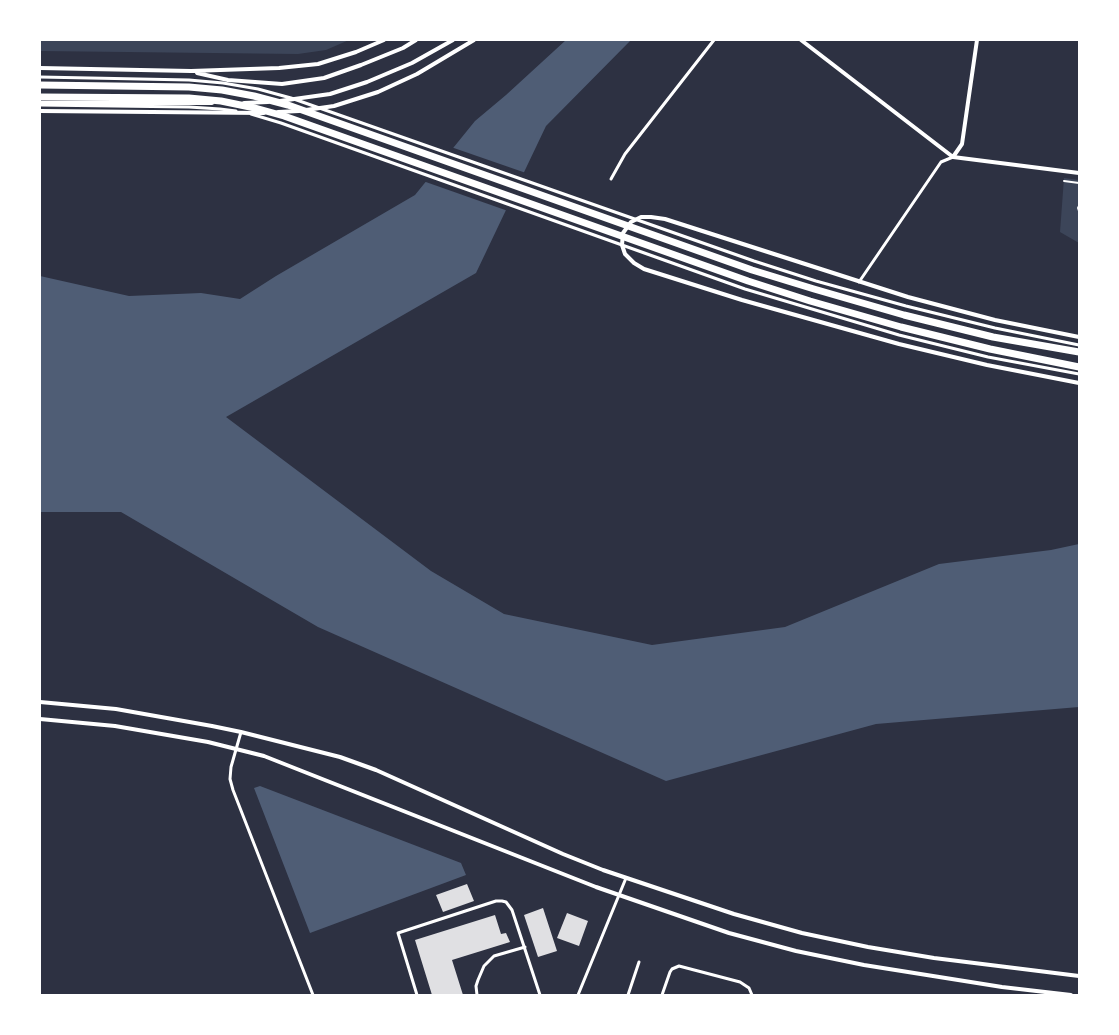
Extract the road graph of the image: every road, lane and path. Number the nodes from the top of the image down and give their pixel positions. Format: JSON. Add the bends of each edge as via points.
{"nodes":[{"id":1,"x":384,"y":40,"type":"edge"},
{"id":2,"x":416,"y":40,"type":"edge"},
{"id":3,"x":453,"y":40,"type":"edge"},
{"id":4,"x":474,"y":40,"type":"edge"},
{"id":5,"x":714,"y":40,"type":"edge"},
{"id":6,"x":801,"y":40,"type":"edge"},
{"id":7,"x":976,"y":40,"type":"edge"},
{"id":8,"x":40,"y":68,"type":"edge"},
{"id":9,"x":191,"y":71,"type":"junction"},
{"id":10,"x":40,"y":77,"type":"edge"},
{"id":11,"x":40,"y":85,"type":"edge"},
{"id":12,"x":40,"y":97,"type":"edge"},
{"id":13,"x":40,"y":104,"type":"edge"},
{"id":14,"x":40,"y":111,"type":"edge"},
{"id":15,"x":953,"y":156,"type":"junction"},
{"id":16,"x":1079,"y":173,"type":"edge"},
{"id":17,"x":611,"y":179,"type":"dead end"},
{"id":18,"x":1064,"y":181,"type":"dead end"},
{"id":19,"x":1079,"y":183,"type":"edge"},
{"id":20,"x":1079,"y":206,"type":"edge"},
{"id":21,"x":1079,"y":210,"type":"edge"},
{"id":22,"x":859,"y":282,"type":"junction"},
{"id":23,"x":1079,"y":337,"type":"edge"},
{"id":24,"x":1079,"y":345,"type":"edge"},
{"id":25,"x":1076,"y":352,"type":"edge"},
{"id":26,"x":1079,"y":367,"type":"edge"},
{"id":27,"x":1079,"y":374,"type":"edge"},
{"id":28,"x":1079,"y":383,"type":"edge"},
{"id":29,"x":40,"y":702,"type":"edge"},
{"id":30,"x":40,"y":719,"type":"edge"},
{"id":31,"x":241,"y":732,"type":"junction"},
{"id":32,"x":236,"y":749,"type":"junction"},
{"id":33,"x":626,"y":878,"type":"junction"},
{"id":34,"x":619,"y":895,"type":"junction"},
{"id":35,"x":525,"y":947,"type":"junction"},
{"id":36,"x":639,"y":962,"type":"dead end"},
{"id":37,"x":1079,"y":976,"type":"edge"},
{"id":38,"x":313,"y":995,"type":"edge"},
{"id":39,"x":417,"y":995,"type":"edge"},
{"id":40,"x":477,"y":995,"type":"edge"},
{"id":41,"x":540,"y":995,"type":"edge"},
{"id":42,"x":578,"y":995,"type":"edge"},
{"id":43,"x":628,"y":995,"type":"edge"},
{"id":44,"x":662,"y":995,"type":"edge"},
{"id":45,"x":752,"y":995,"type":"edge"},
{"id":46,"x":1071,"y":995,"type":"edge"}],
"edges":[{"from":1,"to":9,"type":"street","via":[[318,64]]},
{"from":2,"to":9,"type":"street","via":[[403,48],[324,78],[282,84],[228,80]]},
{"from":3,"to":13,"type":"street","via":[[412,64],[330,94],[246,103]]},
{"from":4,"to":14,"type":"street","via":[[398,83],[334,106],[291,112],[246,114]]},
{"from":5,"to":17,"type":"lane","via":[[625,154]]},
{"from":6,"to":15,"type":"street"},
{"from":7,"to":15,"type":"street","via":[[962,144]]},
{"from":8,"to":9,"type":"street"},
{"from":10,"to":24,"type":"lane","via":[[189,80],[223,82],[258,89],[306,103],[816,281],[995,328]]},
{"from":11,"to":25,"type":"street","via":[[189,87],[254,96],[288,105],[814,290],[992,337]]},
{"from":12,"to":26,"type":"street","via":[[189,98],[255,108],[291,118],[810,301],[990,349]]},
{"from":13,"to":27,"type":"lane","via":[[188,107],[252,114],[745,289],[988,357]]},
{"from":15,"to":16,"type":"street"},
{"from":15,"to":22,"type":"lane","via":[[941,162]]},
{"from":18,"to":19,"type":"path"},
{"from":20,"to":21,"type":"path"},
{"from":22,"to":23,"type":"street","via":[[995,320]]},
{"from":22,"to":28,"type":"street","via":[[651,216],[630,222],[623,233],[622,245],[625,254],[644,269],[742,300],[899,344]]},
{"from":29,"to":31,"type":"street","via":[[116,709]]},
{"from":30,"to":32,"type":"street","via":[[115,726]]},
{"from":31,"to":32,"type":"lane"},
{"from":31,"to":33,"type":"street","via":[[340,757],[376,770],[563,854]]},
{"from":32,"to":34,"type":"street","via":[[264,756]]},
{"from":32,"to":38,"type":"lane","via":[[230,779],[233,790]]},
{"from":33,"to":34,"type":"lane"},
{"from":33,"to":37,"type":"street","via":[[734,914],[802,933],[934,958]]},
{"from":34,"to":42,"type":"lane"},
{"from":34,"to":46,"type":"street","via":[[729,933],[796,951],[932,977]]},
{"from":35,"to":39,"type":"lane","via":[[512,910],[502,900],[398,933]]},
{"from":35,"to":40,"type":"lane","via":[[494,956],[489,960],[478,980]]},
{"from":35,"to":41,"type":"lane"},
{"from":36,"to":43,"type":"lane"},
{"from":44,"to":45,"type":"lane","via":[[670,972],[679,966],[740,982],[749,988]]}]}
